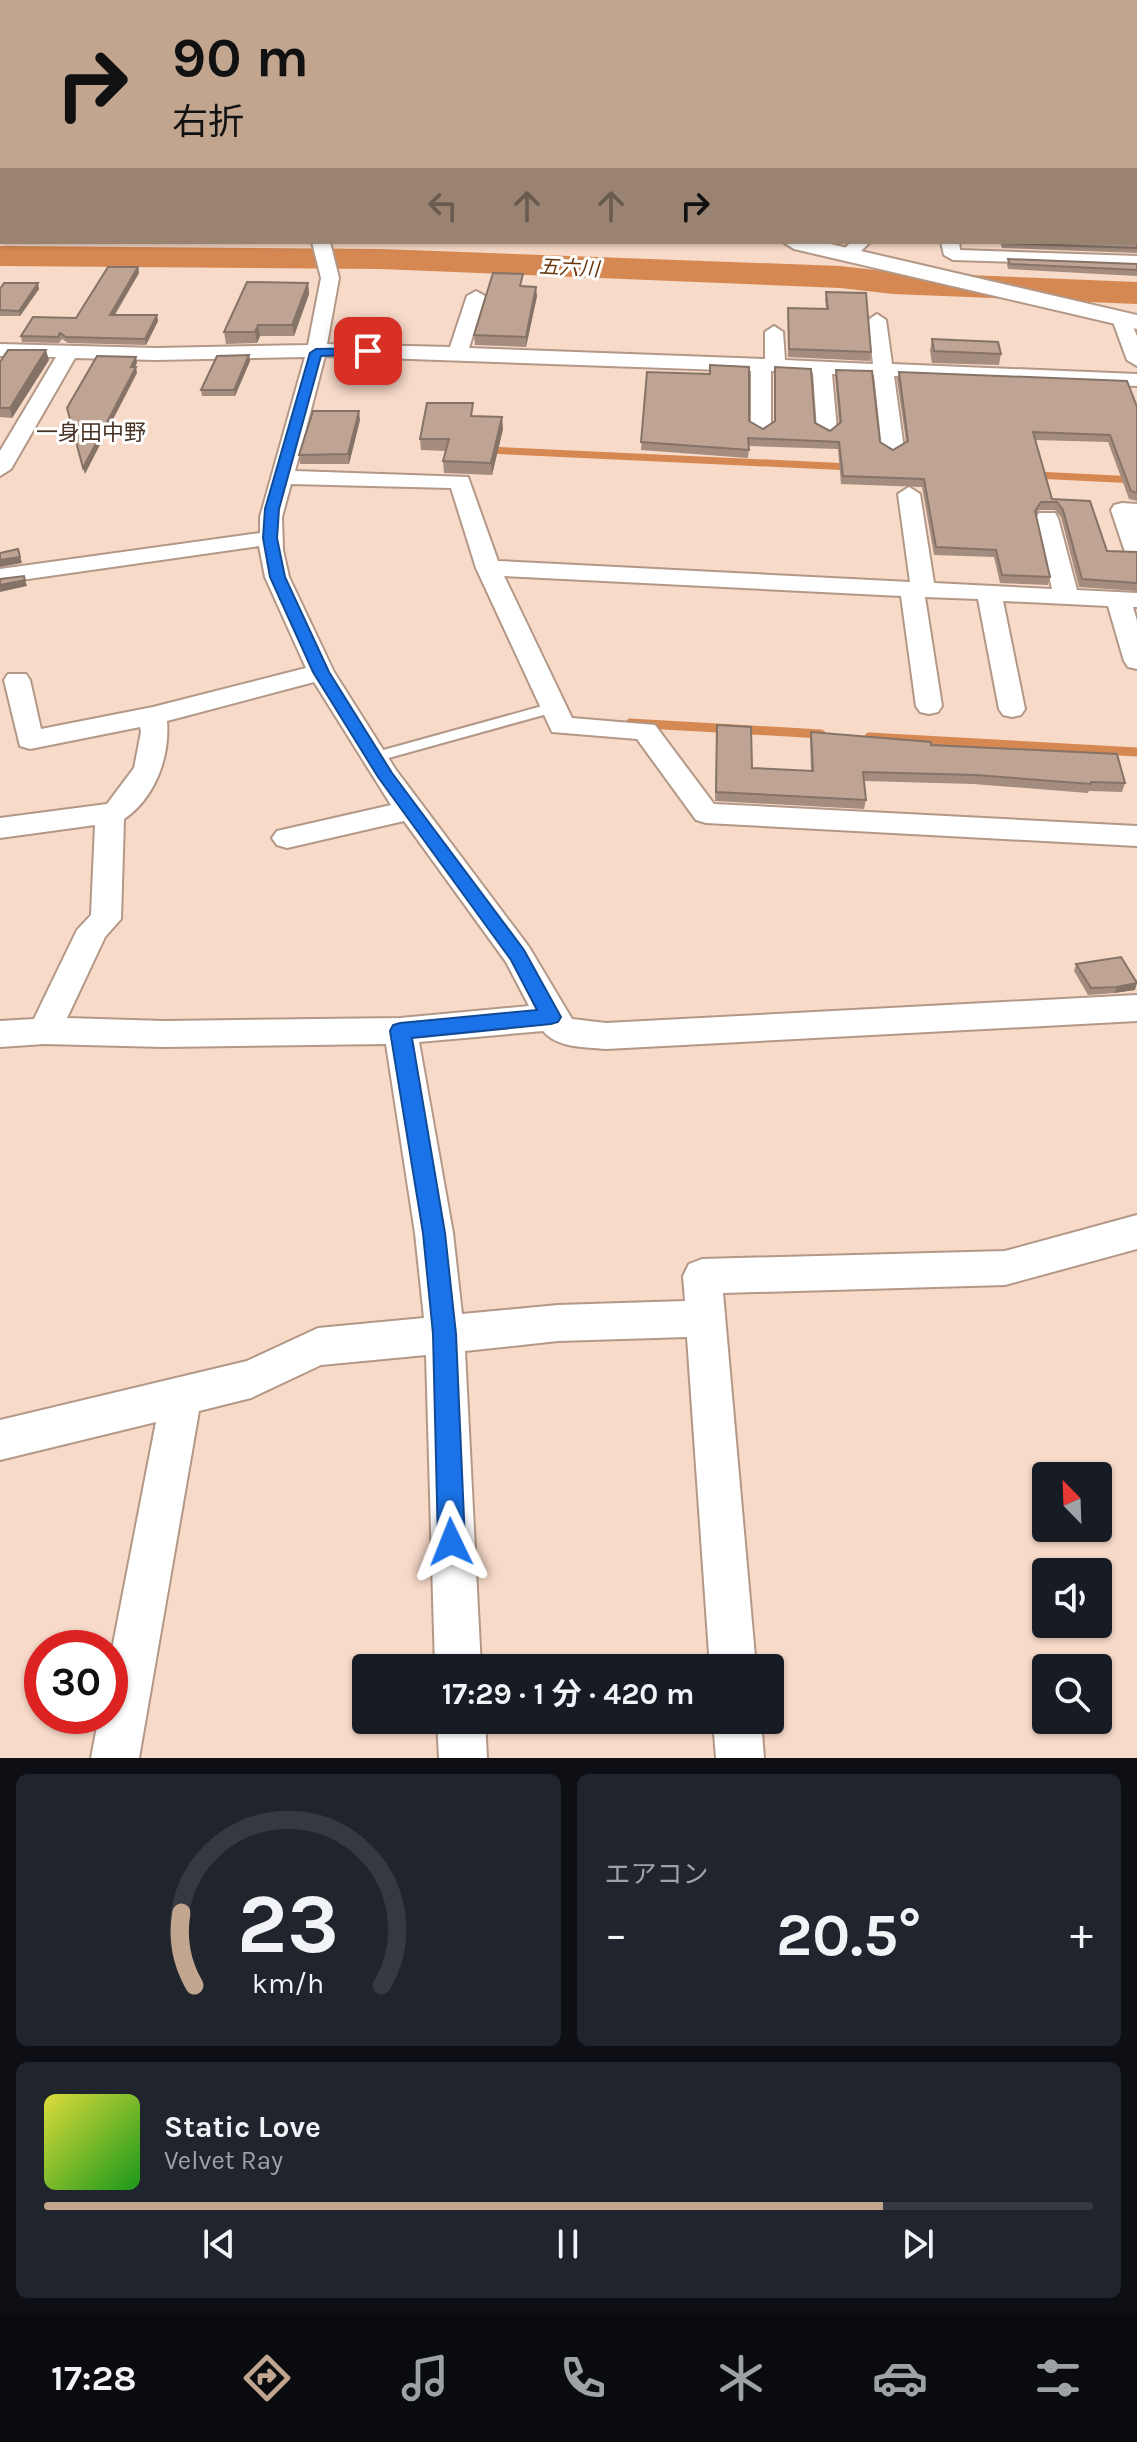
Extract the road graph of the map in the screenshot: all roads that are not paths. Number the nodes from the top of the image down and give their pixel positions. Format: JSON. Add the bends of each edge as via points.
{"nodes":[{"id":1,"x":322,"y":244,"type":"edge"},
{"id":2,"x":814,"y":244,"type":"edge"},
{"id":3,"x":950,"y":244,"type":"edge"},
{"id":4,"x":854,"y":248,"type":"edge"},
{"id":5,"x":1137,"y":261,"type":"edge"},
{"id":6,"x":476,"y":296,"type":"dead end"},
{"id":7,"x":877,"y":320,"type":"dead end"},
{"id":8,"x":1129,"y":321,"type":"edge"},
{"id":9,"x":774,"y":332,"type":"dead end"},
{"id":10,"x":0,"y":350,"type":"edge"},
{"id":11,"x":69,"y":351,"type":"junction"},
{"id":12,"x":316,"y":353,"type":"junction"},
{"id":13,"x":458,"y":353,"type":"junction"},
{"id":14,"x":1137,"y":360,"type":"edge"},
{"id":15,"x":768,"y":366,"type":"junction"},
{"id":16,"x":822,"y":368,"type":"junction"},
{"id":17,"x":884,"y":370,"type":"junction"},
{"id":18,"x":1137,"y":380,"type":"edge"},
{"id":19,"x":761,"y":428,"type":"edge"},
{"id":20,"x":827,"y":430,"type":"edge"},
{"id":21,"x":893,"y":449,"type":"edge"},
{"id":22,"x":0,"y":469,"type":"edge"},
{"id":23,"x":282,"y":477,"type":"junction"},
{"id":24,"x":909,"y":494,"type":"dead end"},
{"id":25,"x":1137,"y":511,"type":"edge"},
{"id":26,"x":1047,"y":518,"type":"dead end"},
{"id":27,"x":270,"y":538,"type":"junction"},
{"id":28,"x":1137,"y":552,"type":"edge"},
{"id":29,"x":488,"y":568,"type":"junction"},
{"id":30,"x":0,"y":576,"type":"edge"},
{"id":31,"x":918,"y":589,"type":"junction"},
{"id":32,"x":989,"y":592,"type":"junction"},
{"id":33,"x":1066,"y":596,"type":"junction"},
{"id":34,"x":1127,"y":599,"type":"edge"},
{"id":35,"x":1137,"y":661,"type":"edge"},
{"id":36,"x":321,"y":672,"type":"junction"},
{"id":37,"x":17,"y":680,"type":"dead end"},
{"id":38,"x":929,"y":706,"type":"dead end"},
{"id":39,"x":553,"y":708,"type":"junction"},
{"id":40,"x":1012,"y":709,"type":"dead end"},
{"id":41,"x":153,"y":716,"type":"junction"},
{"id":42,"x":374,"y":757,"type":"junction"},
{"id":43,"x":411,"y":810,"type":"junction"},
{"id":44,"x":110,"y":813,"type":"junction"},
{"id":45,"x":0,"y":828,"type":"edge"},
{"id":46,"x":1137,"y":836,"type":"edge"},
{"id":47,"x":287,"y":838,"type":"dead end"},
{"id":48,"x":1137,"y":1008,"type":"edge"},
{"id":49,"x":551,"y":1017,"type":"junction"},
{"id":50,"x":44,"y":1031,"type":"junction"},
{"id":51,"x":400,"y":1031,"type":"junction"},
{"id":52,"x":0,"y":1034,"type":"edge"},
{"id":53,"x":1137,"y":1232,"type":"edge"},
{"id":54,"x":705,"y":1318,"type":"junction"},
{"id":55,"x":445,"y":1334,"type":"junction"},
{"id":56,"x":181,"y":1396,"type":"junction"},
{"id":57,"x":0,"y":1440,"type":"edge"},
{"id":58,"x":457,"y":1654,"type":"edge"},
{"id":59,"x":732,"y":1654,"type":"edge"},
{"id":60,"x":462,"y":1734,"type":"edge"},
{"id":61,"x":738,"y":1734,"type":"edge"},
{"id":62,"x":115,"y":1758,"type":"edge"},
{"id":63,"x":463,"y":1758,"type":"edge"},
{"id":64,"x":740,"y":1758,"type":"edge"}],
"edges":[{"from":1,"to":12,"type":"street","via":[[330,278]]},
{"from":2,"to":4,"type":"street"},
{"from":3,"to":5,"type":"street","via":[[953,255]]},
{"from":4,"to":8,"type":"street","via":[[930,275]]},
{"from":6,"to":13,"type":"street"},
{"from":7,"to":17,"type":"street"},
{"from":8,"to":14,"type":"street"},
{"from":9,"to":15,"type":"street"},
{"from":10,"to":11,"type":"street"},
{"from":11,"to":12,"type":"street"},
{"from":11,"to":22,"type":"street"},
{"from":12,"to":13,"type":"street"},
{"from":12,"to":23,"type":"street"},
{"from":13,"to":15,"type":"street"},
{"from":15,"to":16,"type":"street"},
{"from":15,"to":19,"type":"street"},
{"from":16,"to":17,"type":"street"},
{"from":16,"to":20,"type":"street"},
{"from":17,"to":18,"type":"street"},
{"from":17,"to":21,"type":"street"},
{"from":23,"to":27,"type":"street"},
{"from":23,"to":29,"type":"street","via":[[460,482]]},
{"from":24,"to":31,"type":"street"},
{"from":25,"to":28,"type":"street","via":[[1122,510]]},
{"from":26,"to":33,"type":"street"},
{"from":27,"to":30,"type":"street"},
{"from":27,"to":36,"type":"street","via":[[286,602]]},
{"from":29,"to":31,"type":"street"},
{"from":29,"to":39,"type":"street"},
{"from":31,"to":32,"type":"street"},
{"from":31,"to":38,"type":"street"},
{"from":32,"to":33,"type":"street"},
{"from":32,"to":40,"type":"street"},
{"from":33,"to":34,"type":"street"},
{"from":34,"to":35,"type":"street"},
{"from":36,"to":41,"type":"street"},
{"from":36,"to":42,"type":"street"},
{"from":37,"to":41,"type":"street","via":[[30,740]]},
{"from":39,"to":42,"type":"lane"},
{"from":39,"to":46,"type":"street","via":[[562,726],[645,731],[706,813]]},
{"from":41,"to":44,"type":"street","via":[[156,740],[148,774]]},
{"from":42,"to":43,"type":"street"},
{"from":43,"to":47,"type":"street"},
{"from":43,"to":49,"type":"street","via":[[518,955]]},
{"from":44,"to":45,"type":"street"},
{"from":44,"to":50,"type":"street","via":[[106,919],[93,930]]},
{"from":48,"to":49,"type":"street","via":[[606,1036],[570,1032]]},
{"from":49,"to":51,"type":"street"},
{"from":50,"to":51,"type":"street"},
{"from":50,"to":52,"type":"street"},
{"from":51,"to":55,"type":"street"},
{"from":53,"to":54,"type":"street","via":[[1005,1268],[702,1276]]},
{"from":54,"to":55,"type":"street","via":[[558,1323]]},
{"from":54,"to":59,"type":"street"},
{"from":55,"to":56,"type":"street","via":[[318,1347],[251,1379]]},
{"from":55,"to":58,"type":"street"},
{"from":56,"to":57,"type":"street"},
{"from":56,"to":62,"type":"street"},
{"from":60,"to":63,"type":"street"},
{"from":61,"to":64,"type":"street"}]}
